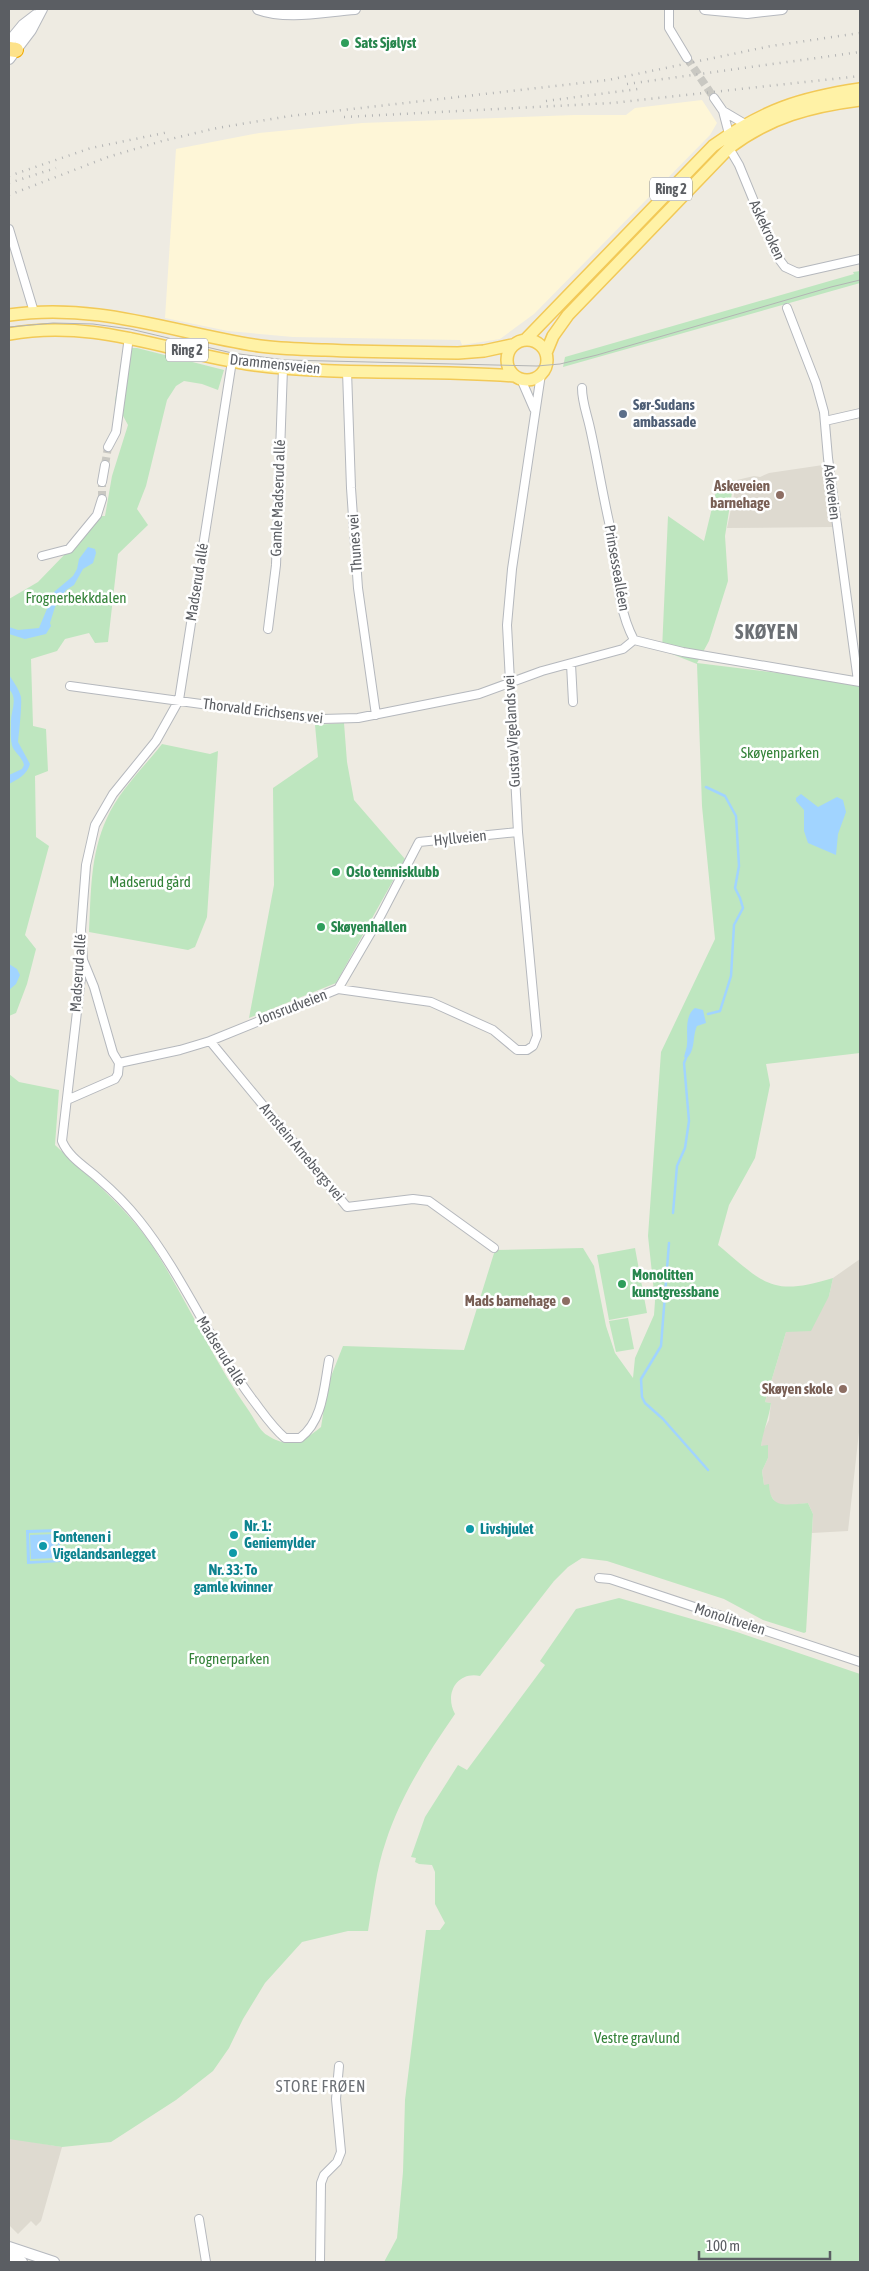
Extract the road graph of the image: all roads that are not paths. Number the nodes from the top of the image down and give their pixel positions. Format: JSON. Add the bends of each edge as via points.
{"nodes":[{"id":1,"x":258,"y":9,"type":"edge"},
{"id":2,"x":355,"y":9,"type":"edge"},
{"id":3,"x":669,"y":9,"type":"edge"},
{"id":4,"x":704,"y":9,"type":"edge"},
{"id":5,"x":782,"y":9,"type":"edge"},
{"id":6,"x":42,"y":10,"type":"edge"},
{"id":7,"x":11,"y":50,"type":"edge"},
{"id":8,"x":687,"y":58,"type":"tunnel mouth"},
{"id":9,"x":860,"y":89,"type":"edge"},
{"id":10,"x":714,"y":98,"type":"tunnel mouth"},
{"id":11,"x":860,"y":100,"type":"edge"},
{"id":12,"x":723,"y":111,"type":"junction"},
{"id":13,"x":745,"y":124,"type":"junction"},
{"id":14,"x":729,"y":134,"type":"junction"},
{"id":15,"x":729,"y":148,"type":"junction"},
{"id":16,"x":9,"y":229,"type":"edge"},
{"id":17,"x":860,"y":259,"type":"edge"},
{"id":18,"x":787,"y":308,"type":"dead end"},
{"id":19,"x":34,"y":312,"type":"junction"},
{"id":20,"x":9,"y":315,"type":"edge"},
{"id":21,"x":9,"y":335,"type":"edge"},
{"id":22,"x":129,"y":337,"type":"junction"},
{"id":23,"x":526,"y":339,"type":"junction"},
{"id":24,"x":512,"y":345,"type":"junction"},
{"id":25,"x":546,"y":353,"type":"junction"},
{"id":26,"x":232,"y":361,"type":"junction"},
{"id":27,"x":283,"y":368,"type":"junction"},
{"id":28,"x":347,"y":371,"type":"junction"},
{"id":29,"x":541,"y":374,"type":"junction"},
{"id":30,"x":518,"y":378,"type":"junction"},
{"id":31,"x":582,"y":388,"type":"dead end"},
{"id":32,"x":534,"y":409,"type":"junction"},
{"id":33,"x":860,"y":413,"type":"edge"},
{"id":34,"x":825,"y":422,"type":"junction"},
{"id":35,"x":108,"y":447,"type":"tunnel mouth"},
{"id":36,"x":105,"y":465,"type":"tunnel mouth"},
{"id":37,"x":102,"y":482,"type":"tunnel mouth"},
{"id":38,"x":102,"y":500,"type":"tunnel mouth"},
{"id":39,"x":42,"y":556,"type":"dead end"},
{"id":40,"x":268,"y":629,"type":"dead end"},
{"id":41,"x":634,"y":640,"type":"junction"},
{"id":42,"x":571,"y":664,"type":"junction"},
{"id":43,"x":859,"y":682,"type":"edge"},
{"id":44,"x":509,"y":684,"type":"junction"},
{"id":45,"x":70,"y":686,"type":"dead end"},
{"id":46,"x":179,"y":700,"type":"junction"},
{"id":47,"x":573,"y":702,"type":"dead end"},
{"id":48,"x":376,"y":715,"type":"junction"},
{"id":49,"x":518,"y":832,"type":"junction"},
{"id":50,"x":82,"y":960,"type":"junction"},
{"id":51,"x":338,"y":989,"type":"junction"},
{"id":52,"x":210,"y":1040,"type":"junction"},
{"id":53,"x":527,"y":1050,"type":"joint"},
{"id":54,"x":119,"y":1063,"type":"junction"},
{"id":55,"x":67,"y":1100,"type":"junction"},
{"id":56,"x":494,"y":1248,"type":"dead end"},
{"id":57,"x":329,"y":1360,"type":"dead end"},
{"id":58,"x":599,"y":1578,"type":"dead end"},
{"id":59,"x":860,"y":1662,"type":"edge"},
{"id":60,"x":339,"y":2066,"type":"dead end"},
{"id":61,"x":199,"y":2219,"type":"dead end"},
{"id":62,"x":9,"y":2247,"type":"edge"},
{"id":63,"x":9,"y":2257,"type":"edge"},
{"id":64,"x":22,"y":2262,"type":"edge"},
{"id":65,"x":54,"y":2262,"type":"edge"},
{"id":66,"x":206,"y":2262,"type":"edge"},
{"id":67,"x":320,"y":2262,"type":"edge"}],
"edges":[{"from":1,"to":2,"type":"street","via":[[289,14]]},
{"from":3,"to":8,"type":"street","via":[[669,28]]},
{"from":4,"to":5,"type":"street","via":[[747,13]]},
{"from":6,"to":7,"type":"street","via":[[31,30]]},
{"from":9,"to":13,"type":"main road","number":"Ring 2","via":[[800,100]]},
{"from":10,"to":12,"type":"street"},
{"from":11,"to":15,"type":"main road","number":"Ring 2","via":[[819,106],[785,116]]},
{"from":12,"to":13,"type":"street"},
{"from":12,"to":14,"type":"street"},
{"from":13,"to":14,"type":"main road","number":"Ring 2"},
{"from":14,"to":23,"type":"main road","number":"Ring 2","via":[[704,154]]},
{"from":15,"to":17,"type":"street","name":"Askekroken","via":[[776,255],[785,267],[791,272],[804,273]]},
{"from":15,"to":25,"type":"main road","number":"Ring 2","via":[[568,315],[552,336]]},
{"from":16,"to":19,"type":"street"},
{"from":18,"to":34,"type":"street","name":"Askeveien","via":[[816,383]]},
{"from":19,"to":20,"type":"main road","name":"Drammensveien","number":"Ring 2"},
{"from":19,"to":24,"type":"main road","name":"Drammensveien","number":"Ring 2","via":[[71,311],[107,315],[286,349],[458,352]]},
{"from":21,"to":22,"type":"main road","name":"Drammensveien","number":"Ring 2","via":[[34,330],[76,329]]},
{"from":22,"to":26,"type":"main road","name":"Drammensveien","number":"Ring 2"},
{"from":22,"to":35,"type":"street","via":[[116,432]]},
{"from":23,"to":24,"type":"main road"},
{"from":23,"to":25,"type":"main road","via":[[538,343]]},
{"from":24,"to":30,"type":"main road","via":[[507,362]]},
{"from":25,"to":29,"type":"main road","via":[[547,365]]},
{"from":26,"to":27,"type":"main road","name":"Drammensveien","number":"Ring 2"},
{"from":26,"to":46,"type":"street","name":"Madserud allé"},
{"from":27,"to":28,"type":"main road","name":"Drammensveien","number":"Ring 2"},
{"from":27,"to":40,"type":"street","name":"Gamle Madserud allé","via":[[276,565]]},
{"from":28,"to":30,"type":"main road","name":"Drammensveien","number":"Ring 2","via":[[474,373]]},
{"from":28,"to":48,"type":"street","name":"Thunes vei","via":[[358,588]]},
{"from":29,"to":30,"type":"main road","via":[[530,380]]},
{"from":29,"to":32,"type":"street","name":"Gustav Vigelands vei"},
{"from":30,"to":32,"type":"street"},
{"from":31,"to":41,"type":"street","name":"Prinsessealléen","via":[[582,401],[610,525],[618,586]]},
{"from":32,"to":44,"type":"street","name":"Gustav Vigelands vei","via":[[508,604]]},
{"from":33,"to":34,"type":"street"},
{"from":34,"to":43,"type":"street","name":"Askeveien"},
{"from":36,"to":37,"type":"street"},
{"from":38,"to":39,"type":"street","via":[[97,515],[69,549]]},
{"from":41,"to":42,"type":"street","name":"Thorvald Erichsens vei","via":[[623,649]]},
{"from":41,"to":43,"type":"street","via":[[683,652]]},
{"from":42,"to":44,"type":"street","name":"Thorvald Erichsens vei"},
{"from":42,"to":47,"type":"street"},
{"from":44,"to":48,"type":"street","name":"Thorvald Erichsens vei","via":[[480,694]]},
{"from":44,"to":49,"type":"street","name":"Gustav Vigelands vei"},
{"from":45,"to":46,"type":"street","name":"Thorvald Erichsens vei"},
{"from":46,"to":48,"type":"street","name":"Thorvald Erichsens vei","via":[[313,719]]},
{"from":46,"to":50,"type":"street","name":"Madserud allé","via":[[156,741],[113,794],[95,825],[86,865]]},
{"from":49,"to":51,"type":"street","name":"Hyllveien","via":[[419,842]]},
{"from":49,"to":53,"type":"street","name":"Gustav Vigelands vei","via":[[537,1036],[533,1046]]},
{"from":50,"to":54,"type":"street"},
{"from":50,"to":55,"type":"street","name":"Madserud allé"},
{"from":51,"to":52,"type":"street","name":"Jonsrudveien"},
{"from":51,"to":53,"type":"street","name":"Jonsrudveien","via":[[431,1002],[493,1030],[517,1050]]},
{"from":52,"to":54,"type":"street","name":"Jonsrudveien"},
{"from":52,"to":56,"type":"street","name":"Arnstein Arnebergs vei","via":[[347,1206],[413,1199],[429,1201]]},
{"from":54,"to":55,"type":"street","via":[[115,1079]]},
{"from":55,"to":57,"type":"street","name":"Madserud allé","via":[[62,1137],[64,1147],[119,1197],[159,1246],[242,1385],[285,1438],[300,1438],[314,1423]]},
{"from":58,"to":59,"type":"street","name":"Monolitveien"},
{"from":60,"to":67,"type":"street","via":[[336,2099],[341,2152],[321,2183]]},
{"from":61,"to":66,"type":"street"},
{"from":62,"to":65,"type":"street"},
{"from":63,"to":64,"type":"street"}]}
